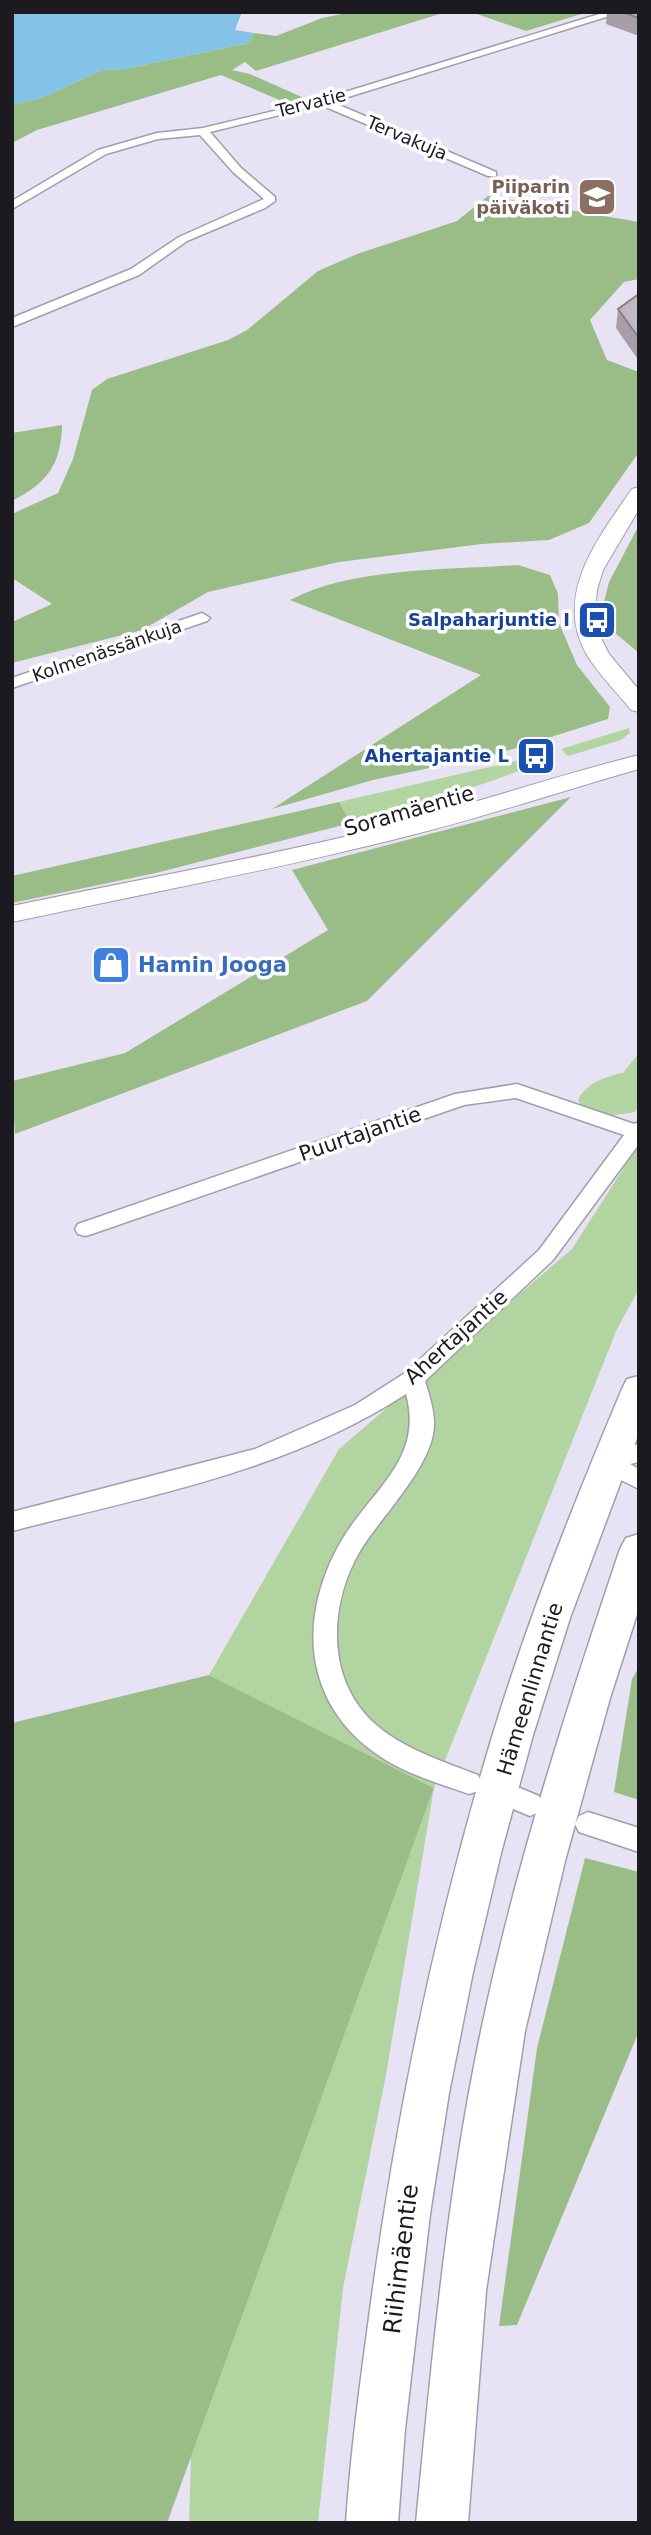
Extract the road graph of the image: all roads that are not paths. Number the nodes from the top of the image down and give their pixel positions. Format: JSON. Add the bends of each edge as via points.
{"nodes":[{"id":1,"x":617,"y":12,"type":"edge"},
{"id":2,"x":322,"y":102,"type":"junction"},
{"id":3,"x":203,"y":131,"type":"junction"},
{"id":4,"x":492,"y":174,"type":"dead end"},
{"id":5,"x":12,"y":206,"type":"edge"},
{"id":6,"x":12,"y":323,"type":"edge"},
{"id":7,"x":639,"y":493,"type":"edge"},
{"id":8,"x":202,"y":618,"type":"dead end"},
{"id":9,"x":12,"y":683,"type":"edge"},
{"id":10,"x":632,"y":690,"type":"edge"},
{"id":11,"x":639,"y":705,"type":"edge"},
{"id":12,"x":639,"y":742,"type":"edge"},
{"id":13,"x":639,"y":762,"type":"edge"},
{"id":14,"x":180,"y":878,"type":"junction"},
{"id":15,"x":12,"y":914,"type":"edge"},
{"id":16,"x":638,"y":1131,"type":"edge"},
{"id":17,"x":85,"y":1229,"type":"dead end"},
{"id":18,"x":413,"y":1380,"type":"junction"},
{"id":19,"x":639,"y":1389,"type":"edge"},
{"id":20,"x":629,"y":1464,"type":"edge"},
{"id":21,"x":12,"y":1522,"type":"edge"},
{"id":22,"x":639,"y":1549,"type":"edge"},
{"id":23,"x":469,"y":1783,"type":"dead end"},
{"id":24,"x":588,"y":1824,"type":"dead end"},
{"id":25,"x":639,"y":1840,"type":"edge"},
{"id":26,"x":444,"y":1996,"type":"joint"},
{"id":27,"x":372,"y":2523,"type":"edge"},
{"id":28,"x":442,"y":2523,"type":"edge"}],
"edges":[{"from":1,"to":2,"type":"street","name":"Tervatie"},
{"from":2,"to":3,"type":"street","name":"Tervatie"},
{"from":2,"to":4,"type":"street","name":"Tervakuja"},
{"from":3,"to":5,"type":"street","name":"Tervatie","via":[[157,136],[102,152]]},
{"from":3,"to":6,"type":"street","via":[[237,170],[271,199],[173,244],[135,272]]},
{"from":7,"to":10,"type":"street","via":[[594,566],[583,605],[584,625],[599,655]]},
{"from":8,"to":9,"type":"street","name":"Kolmenässänkuja"},
{"from":10,"to":11,"type":"street"},
{"from":12,"to":14,"type":"street","name":"Soramäentie","via":[[433,805],[207,866]]},
{"from":13,"to":14,"type":"street","name":"Soramäentie","via":[[384,835]]},
{"from":14,"to":15,"type":"street","name":"Soramäentie"},
{"from":16,"to":17,"type":"street","name":"Puurtajantie","via":[[517,1091],[462,1099]]},
{"from":16,"to":18,"type":"street","name":"Ahertajantie","via":[[547,1255]]},
{"from":18,"to":21,"type":"street","name":"Ahertajantie","via":[[363,1411],[259,1457]]},
{"from":18,"to":23,"type":"street","via":[[422,1409],[422,1435],[350,1547],[327,1605],[324,1660],[337,1693],[358,1723],[389,1749]]},
{"from":19,"to":20,"type":"main road","name":"Hämeenlinnantie"},
{"from":20,"to":26,"type":"main road","name":"Hämeenlinnantie","via":[[541,1646],[467,1898]]},
{"from":22,"to":28,"type":"main road","via":[[544,1861],[503,2031],[462,2291]]},
{"from":24,"to":25,"type":"street"},
{"from":26,"to":27,"type":"main road","name":"Riihimäentie","via":[[419,2123],[397,2275]]}]}
